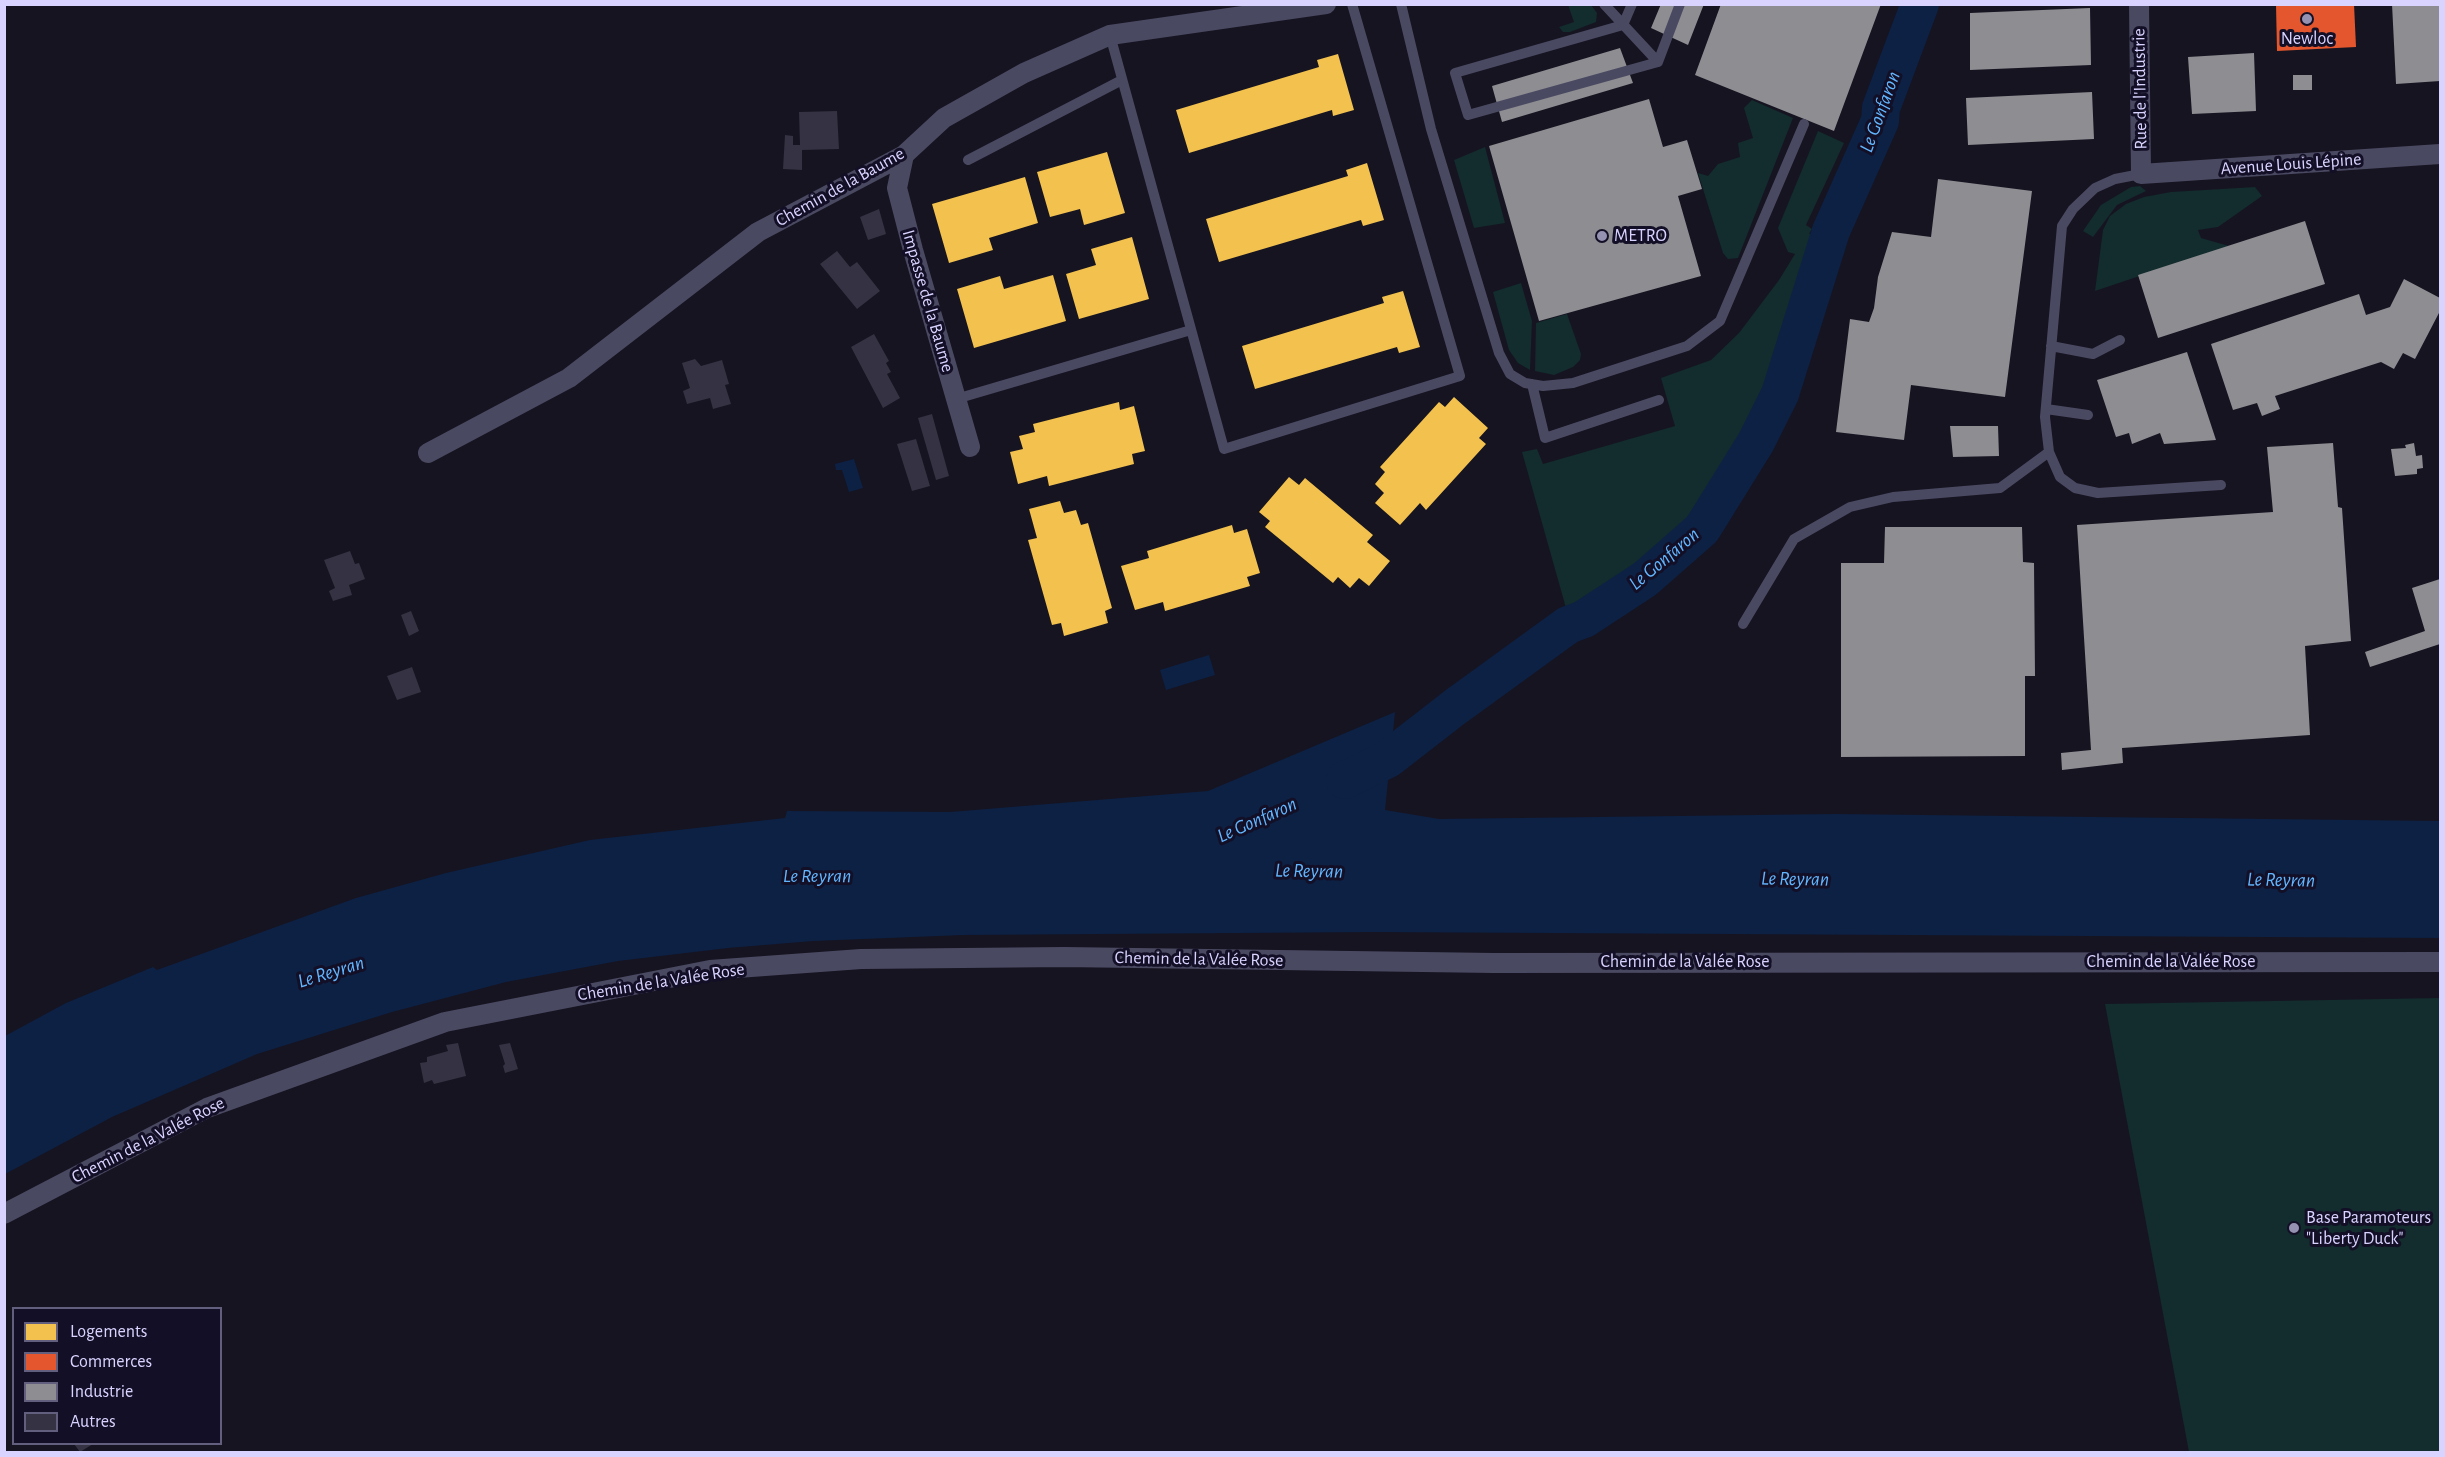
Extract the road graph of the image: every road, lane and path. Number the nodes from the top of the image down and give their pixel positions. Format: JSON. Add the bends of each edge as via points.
{"nodes":[{"id":1,"x":1326,"y":4,"type":"edge"},
{"id":2,"x":1352,"y":4,"type":"edge"},
{"id":3,"x":1401,"y":4,"type":"edge"},
{"id":4,"x":1604,"y":4,"type":"edge"},
{"id":5,"x":1632,"y":4,"type":"edge"},
{"id":6,"x":1680,"y":4,"type":"edge"},
{"id":7,"x":2139,"y":4,"type":"edge"},
{"id":8,"x":1623,"y":25,"type":"junction"},
{"id":9,"x":1110,"y":35,"type":"junction"},
{"id":10,"x":1658,"y":62,"type":"junction"},
{"id":11,"x":1122,"y":80,"type":"junction"},
{"id":12,"x":1804,"y":124,"type":"dead end"},
{"id":13,"x":2440,"y":154,"type":"edge"},
{"id":14,"x":904,"y":155,"type":"junction"},
{"id":15,"x":968,"y":160,"type":"dead end"},
{"id":16,"x":2141,"y":174,"type":"junction"},
{"id":17,"x":1191,"y":330,"type":"junction"},
{"id":18,"x":2120,"y":340,"type":"dead end"},
{"id":19,"x":2051,"y":346,"type":"junction"},
{"id":20,"x":1532,"y":384,"type":"junction"},
{"id":21,"x":956,"y":399,"type":"junction"},
{"id":22,"x":1659,"y":400,"type":"dead end"},
{"id":23,"x":2046,"y":410,"type":"junction"},
{"id":24,"x":2088,"y":415,"type":"dead end"},
{"id":25,"x":970,"y":447,"type":"dead end"},
{"id":26,"x":2049,"y":452,"type":"junction"},
{"id":27,"x":428,"y":453,"type":"dead end"},
{"id":28,"x":2221,"y":485,"type":"dead end"},
{"id":29,"x":1743,"y":624,"type":"dead end"},
{"id":30,"x":2440,"y":962,"type":"edge"},
{"id":31,"x":4,"y":1214,"type":"edge"}],
"edges":[{"from":1,"to":9,"type":"street","name":"Chemin de la Baume"},
{"from":2,"to":17,"type":"lane","via":[[1460,376],[1224,449]]},
{"from":3,"to":20,"type":"lane","via":[[1431,129],[1498,353],[1510,374]]},
{"from":4,"to":8,"type":"lane"},
{"from":5,"to":8,"type":"lane"},
{"from":6,"to":10,"type":"lane"},
{"from":7,"to":16,"type":"street","name":"Rue de l'Industrie"},
{"from":8,"to":10,"type":"lane"},
{"from":8,"to":10,"type":"lane","via":[[1455,73],[1468,115]]},
{"from":9,"to":11,"type":"lane"},
{"from":9,"to":14,"type":"street","name":"Chemin de la Baume","via":[[1024,73],[945,118]]},
{"from":11,"to":15,"type":"lane"},
{"from":11,"to":17,"type":"lane"},
{"from":12,"to":20,"type":"lane","via":[[1720,321],[1687,346],[1573,383]]},
{"from":13,"to":16,"type":"street","name":"Avenue Louis Lépine"},
{"from":14,"to":21,"type":"street","name":"Impasse de la Baume","via":[[897,188]]},
{"from":14,"to":27,"type":"street","name":"Chemin de la Baume","via":[[758,232],[569,378]]},
{"from":16,"to":19,"type":"lane","via":[[2095,188],[2062,226]]},
{"from":17,"to":21,"type":"lane"},
{"from":18,"to":19,"type":"lane","via":[[2093,354]]},
{"from":19,"to":23,"type":"lane"},
{"from":20,"to":22,"type":"lane","via":[[1545,438]]},
{"from":21,"to":25,"type":"street","name":"Impasse de la Baume"},
{"from":23,"to":24,"type":"lane"},
{"from":23,"to":26,"type":"lane"},
{"from":26,"to":28,"type":"lane","via":[[2060,477],[2075,488],[2098,493]]},
{"from":26,"to":29,"type":"lane","via":[[2000,488],[1893,496],[1850,507],[1794,539]]},
{"from":30,"to":31,"type":"street","name":"Chemin de la Valée Rose","via":[[1483,963],[1064,957],[861,959],[710,970],[445,1022],[207,1108]]}]}
